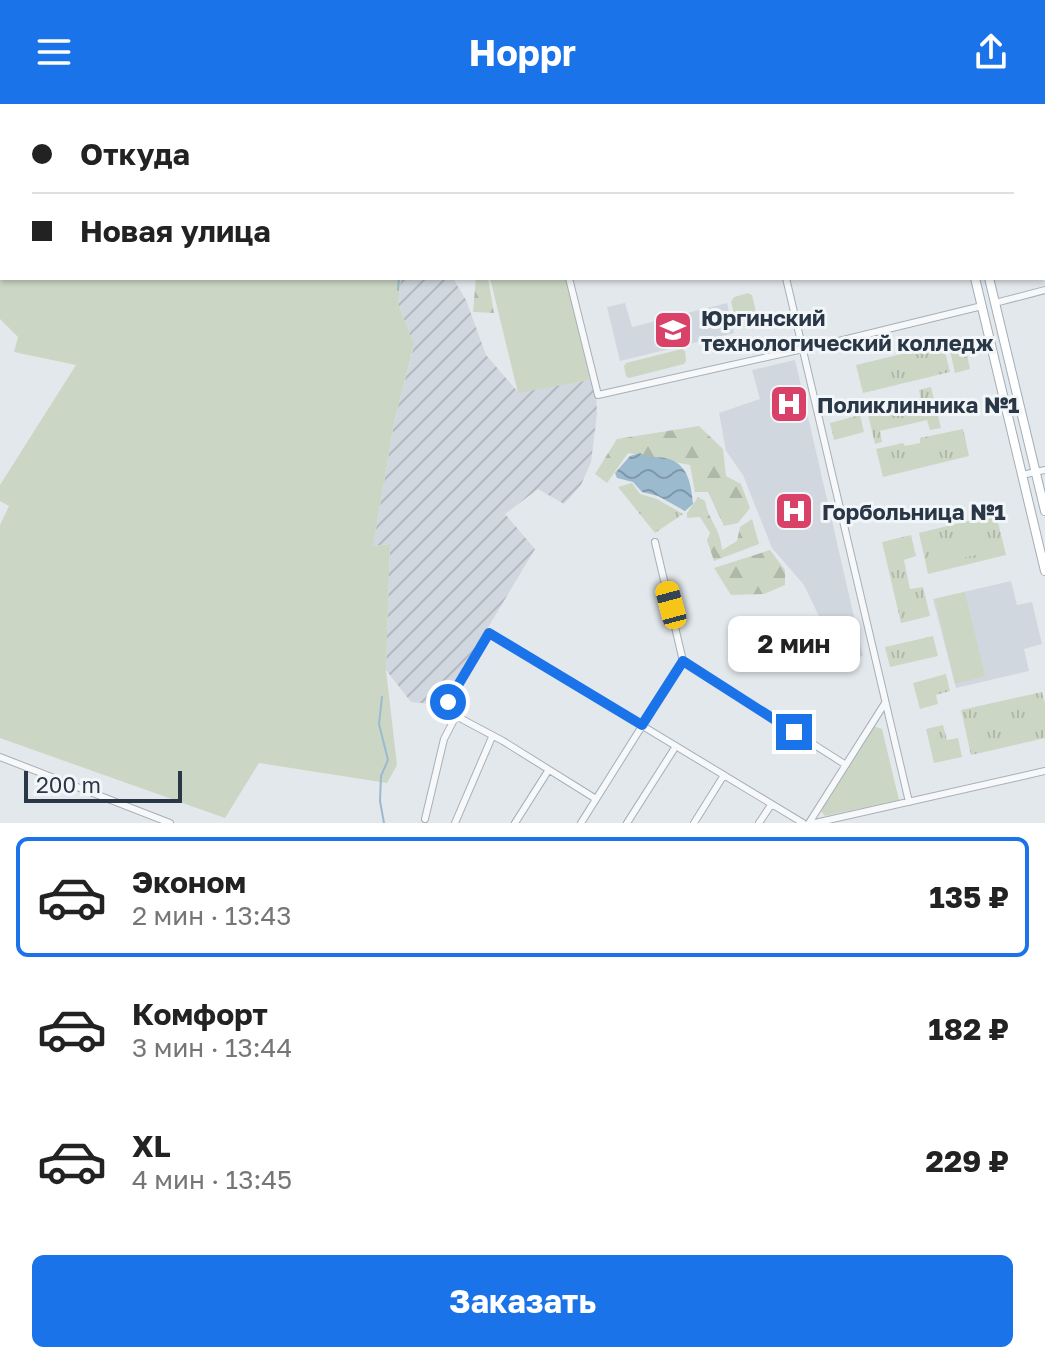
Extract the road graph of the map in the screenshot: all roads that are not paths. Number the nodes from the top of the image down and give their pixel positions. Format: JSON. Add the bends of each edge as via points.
{"nodes":[{"id":1,"x":569,"y":280,"type":"edge"},
{"id":2,"x":786,"y":280,"type":"edge"},
{"id":3,"x":976,"y":280,"type":"edge"},
{"id":4,"x":989,"y":280,"type":"edge"},
{"id":5,"x":1045,"y":290,"type":"edge"},
{"id":6,"x":995,"y":303,"type":"junction"},
{"id":7,"x":982,"y":306,"type":"junction"},
{"id":8,"x":802,"y":349,"type":"junction"},
{"id":9,"x":1040,"y":471,"type":"edge"},
{"id":10,"x":1022,"y":475,"type":"junction"},
{"id":11,"x":1045,"y":511,"type":"edge"},
{"id":12,"x":655,"y":542,"type":"dead end"},
{"id":13,"x":1045,"y":571,"type":"edge"},
{"id":14,"x":683,"y":661,"type":"junction"},
{"id":15,"x":885,"y":703,"type":"junction"},
{"id":16,"x":456,"y":716,"type":"junction"},
{"id":17,"x":642,"y":725,"type":"junction"},
{"id":18,"x":492,"y":737,"type":"junction"},
{"id":19,"x":676,"y":746,"type":"junction"},
{"id":20,"x":0,"y":757,"type":"edge"},
{"id":21,"x":846,"y":765,"type":"junction"},
{"id":22,"x":548,"y":771,"type":"junction"},
{"id":23,"x":1045,"y":771,"type":"edge"},
{"id":24,"x":724,"y":775,"type":"junction"},
{"id":25,"x":596,"y":799,"type":"junction"},
{"id":26,"x":909,"y":802,"type":"junction"},
{"id":27,"x":771,"y":805,"type":"junction"},
{"id":28,"x":425,"y":819,"type":"dead end"},
{"id":29,"x":170,"y":823,"type":"edge"},
{"id":30,"x":455,"y":823,"type":"edge"},
{"id":31,"x":515,"y":823,"type":"edge"},
{"id":32,"x":581,"y":823,"type":"edge"},
{"id":33,"x":627,"y":823,"type":"edge"},
{"id":34,"x":694,"y":823,"type":"edge"},
{"id":35,"x":759,"y":823,"type":"edge"},
{"id":36,"x":809,"y":823,"type":"edge"}],
"edges":[{"from":1,"to":8,"type":"street","via":[[598,395]]},
{"from":2,"to":8,"type":"street"},
{"from":3,"to":7,"type":"main road"},
{"from":4,"to":6,"type":"main road"},
{"from":5,"to":6,"type":"street"},
{"from":6,"to":9,"type":"main road"},
{"from":7,"to":8,"type":"street"},
{"from":7,"to":10,"type":"main road"},
{"from":8,"to":15,"type":"street"},
{"from":9,"to":10,"type":"street"},
{"from":9,"to":11,"type":"main road"},
{"from":10,"to":13,"type":"main road"},
{"from":12,"to":14,"type":"street"},
{"from":14,"to":17,"type":"street"},
{"from":14,"to":21,"type":"street"},
{"from":15,"to":21,"type":"street"},
{"from":15,"to":26,"type":"street"},
{"from":16,"to":17,"type":"street","via":[[448,702],[489,633]]},
{"from":16,"to":18,"type":"street"},
{"from":16,"to":28,"type":"street","via":[[444,739]]},
{"from":17,"to":19,"type":"street"},
{"from":17,"to":25,"type":"street"},
{"from":18,"to":22,"type":"street"},
{"from":18,"to":30,"type":"street"},
{"from":19,"to":24,"type":"street"},
{"from":19,"to":33,"type":"street"},
{"from":20,"to":29,"type":"street"},
{"from":21,"to":36,"type":"street"},
{"from":22,"to":25,"type":"street"},
{"from":22,"to":31,"type":"street"},
{"from":23,"to":26,"type":"street"},
{"from":24,"to":27,"type":"street"},
{"from":24,"to":34,"type":"street"},
{"from":25,"to":32,"type":"street"},
{"from":26,"to":36,"type":"street"},
{"from":27,"to":35,"type":"street"},
{"from":27,"to":36,"type":"street"}]}
